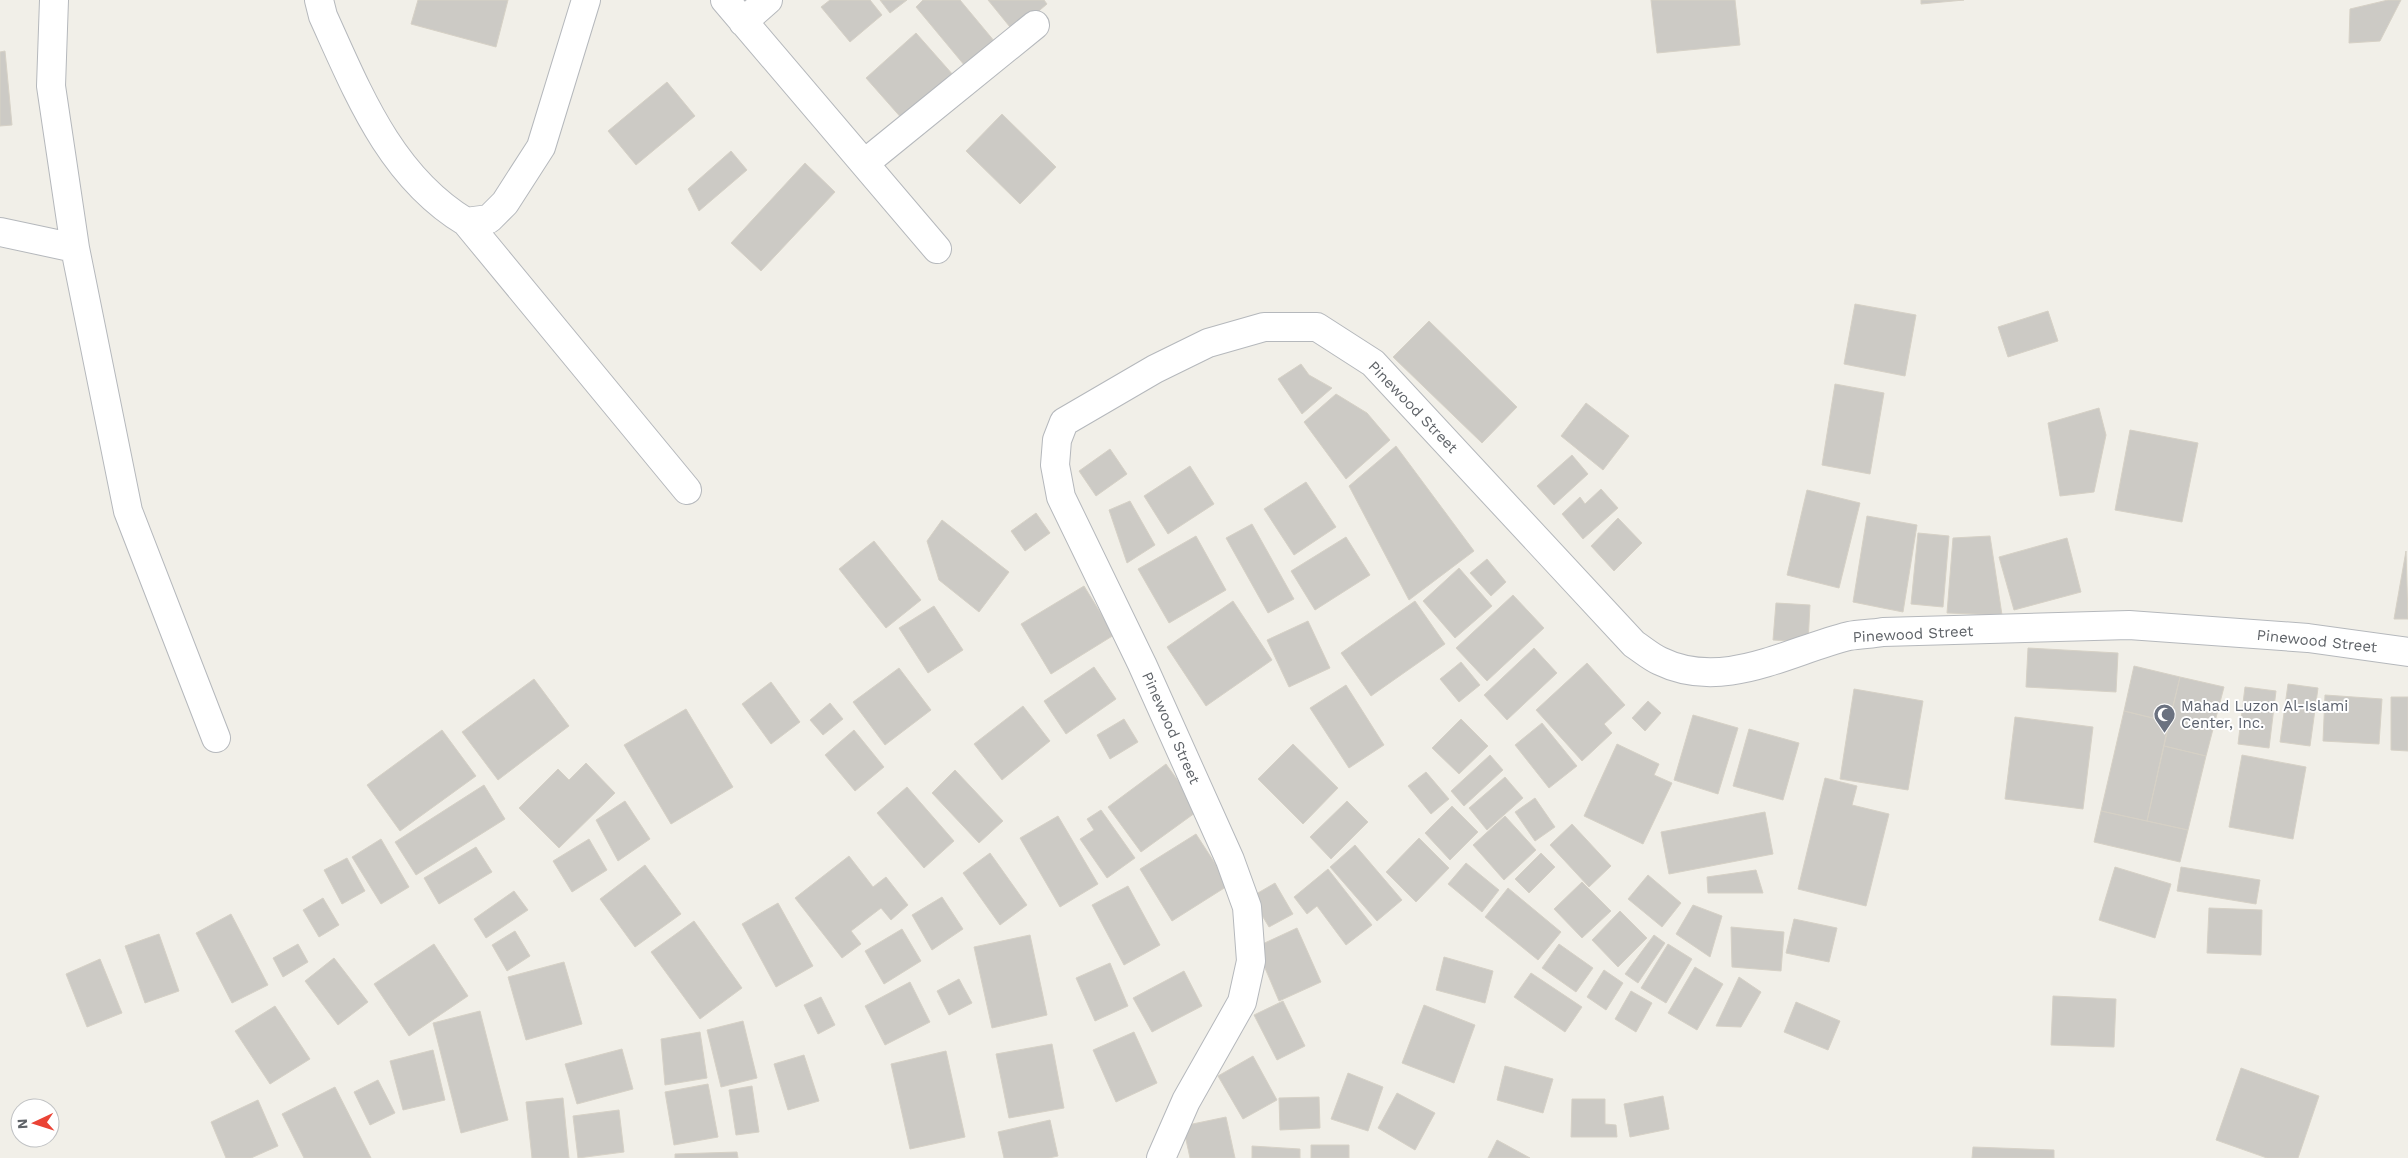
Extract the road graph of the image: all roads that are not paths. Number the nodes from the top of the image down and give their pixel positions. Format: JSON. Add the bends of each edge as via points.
{"nodes":[{"id":1,"x":54,"y":0,"type":"edge"},
{"id":2,"x":319,"y":0,"type":"edge"},
{"id":3,"x":586,"y":0,"type":"edge"},
{"id":4,"x":725,"y":0,"type":"edge"},
{"id":5,"x":768,"y":0,"type":"edge"},
{"id":6,"x":743,"y":22,"type":"junction"},
{"id":7,"x":1035,"y":25,"type":"dead end"},
{"id":8,"x":865,"y":163,"type":"junction"},
{"id":9,"x":466,"y":222,"type":"junction"},
{"id":10,"x":0,"y":232,"type":"edge"},
{"id":11,"x":75,"y":248,"type":"junction"},
{"id":12,"x":937,"y":249,"type":"dead end"},
{"id":13,"x":687,"y":490,"type":"dead end"},
{"id":14,"x":2408,"y":652,"type":"edge"},
{"id":15,"x":216,"y":738,"type":"dead end"},
{"id":16,"x":1161,"y":1158,"type":"edge"}],
"edges":[{"from":1,"to":11,"type":"street","via":[[51,86]]},
{"from":2,"to":9,"type":"street","via":[[323,16],[365,109],[404,168],[441,207]]},
{"from":3,"to":9,"type":"street","via":[[541,147],[505,203],[489,219]]},
{"from":4,"to":6,"type":"street"},
{"from":5,"to":6,"type":"street"},
{"from":6,"to":8,"type":"street"},
{"from":7,"to":8,"type":"street"},
{"from":8,"to":12,"type":"street"},
{"from":9,"to":13,"type":"street"},
{"from":10,"to":11,"type":"street"},
{"from":11,"to":15,"type":"street","via":[[128,511]]},
{"from":14,"to":16,"type":"street","name":"Pinewood Street","via":[[2308,638],[2109,626],[1875,633],[1850,636],[1754,668],[1690,671],[1660,661],[1634,644],[1373,363],[1343,342],[1317,327],[1264,327],[1208,343],[1155,369],[1064,422],[1057,440],[1054,465],[1061,497],[1142,664],[1230,860],[1247,907],[1251,961],[1242,1002],[1186,1101]]}]}
